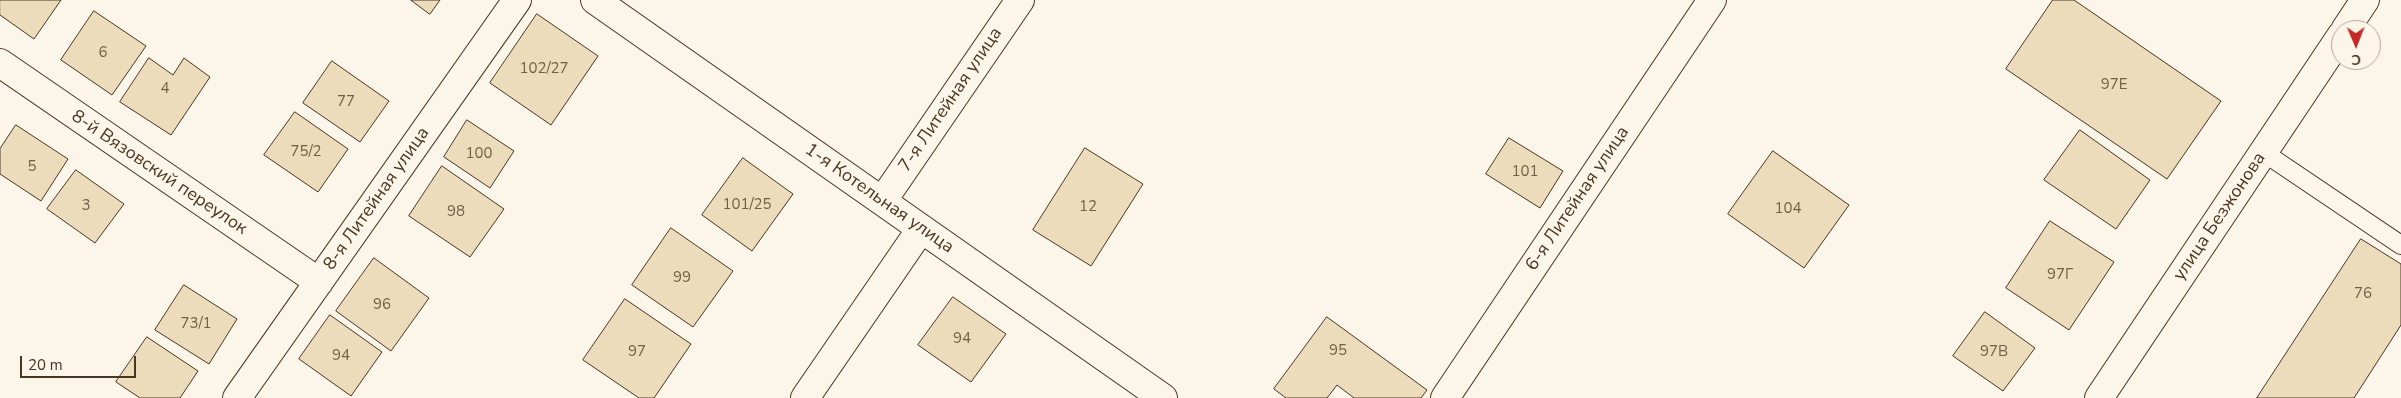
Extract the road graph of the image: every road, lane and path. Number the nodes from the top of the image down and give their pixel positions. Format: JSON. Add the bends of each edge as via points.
{"nodes":[{"id":1,"x":517,"y":0,"type":"edge"},
{"id":2,"x":595,"y":0,"type":"edge"},
{"id":3,"x":1020,"y":0,"type":"edge"},
{"id":4,"x":1712,"y":0,"type":"edge"},
{"id":5,"x":2365,"y":0,"type":"edge"},
{"id":6,"x":2352,"y":20,"type":"edge"},
{"id":7,"x":2331,"y":51,"type":"edge"},
{"id":8,"x":0,"y":63,"type":"edge"},
{"id":9,"x":2263,"y":152,"type":"junction"},
{"id":10,"x":883,"y":200,"type":"junction"},
{"id":11,"x":921,"y":229,"type":"junction"},
{"id":12,"x":2401,"y":244,"type":"edge"},
{"id":13,"x":319,"y":282,"type":"junction"},
{"id":14,"x":237,"y":398,"type":"edge"},
{"id":15,"x":805,"y":398,"type":"edge"},
{"id":16,"x":1163,"y":398,"type":"edge"},
{"id":17,"x":1445,"y":398,"type":"edge"},
{"id":18,"x":2099,"y":398,"type":"edge"}],
"edges":[{"from":1,"to":13,"type":"street","name":"8-я Литейная улица"},
{"from":2,"to":10,"type":"street","name":"1-я Котельная улица"},
{"from":3,"to":10,"type":"street","name":"7-я Литейная улица"},
{"from":4,"to":17,"type":"street","name":"6-я Литейная улица"},
{"from":5,"to":6,"type":"street"},
{"from":7,"to":9,"type":"street","name":"улица Безжонова"},
{"from":8,"to":13,"type":"street","name":"8-й Вязовский переулок"},
{"from":9,"to":12,"type":"lane"},
{"from":9,"to":18,"type":"street","name":"улица Безжонова"},
{"from":10,"to":11,"type":"street","name":"1-я Котельная улица"},
{"from":11,"to":15,"type":"street"},
{"from":11,"to":16,"type":"street","name":"1-я Котельная улица"},
{"from":13,"to":14,"type":"street","name":"8-я Литейная улица"}]}
